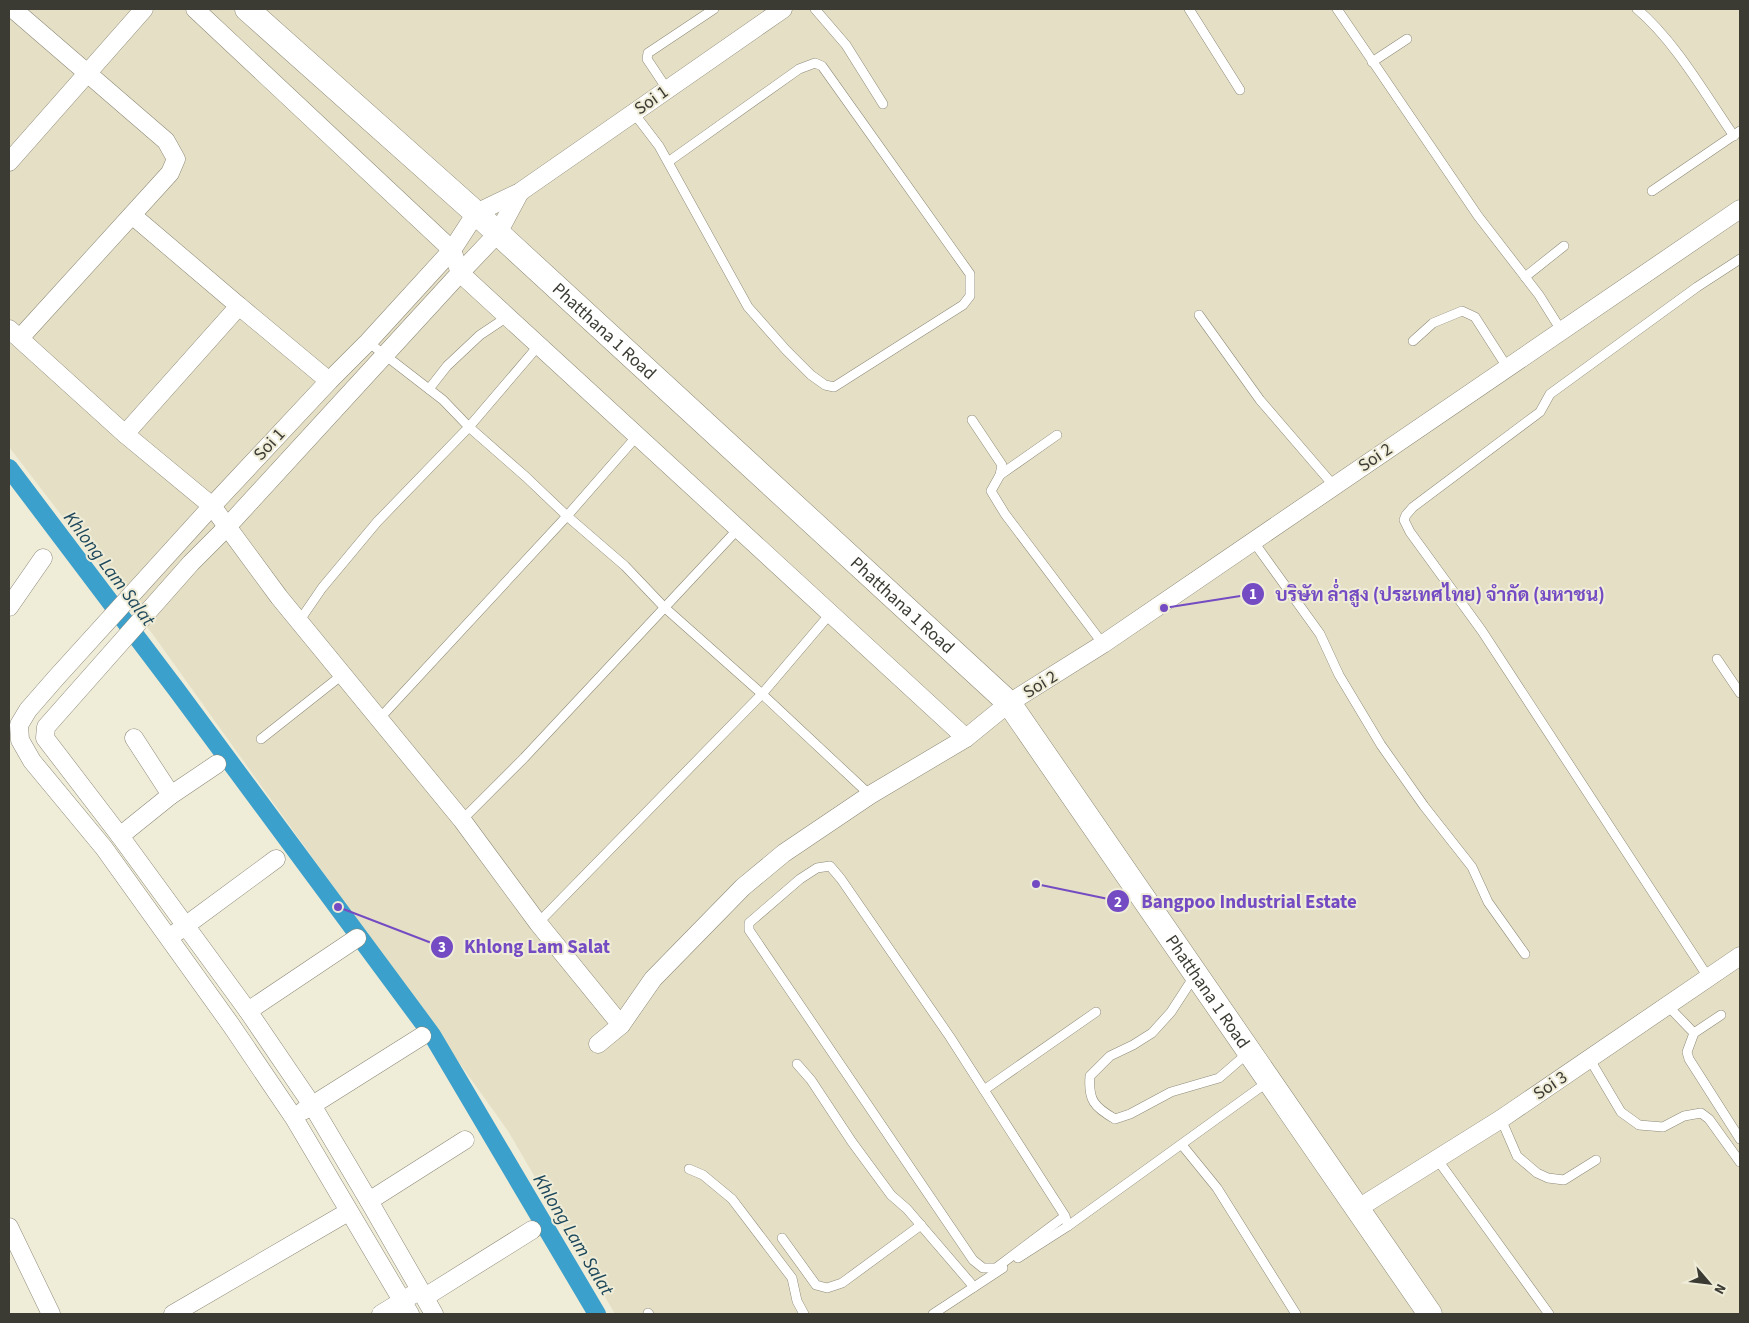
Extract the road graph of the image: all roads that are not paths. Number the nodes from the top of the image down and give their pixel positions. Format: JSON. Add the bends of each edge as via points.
{"nodes":[{"id":1,"x":14,"y":9,"type":"edge"},
{"id":2,"x":144,"y":9,"type":"edge"},
{"id":3,"x":195,"y":9,"type":"edge"},
{"id":4,"x":247,"y":9,"type":"edge"},
{"id":5,"x":714,"y":9,"type":"edge"},
{"id":6,"x":783,"y":9,"type":"edge"},
{"id":7,"x":815,"y":9,"type":"edge"},
{"id":8,"x":1190,"y":9,"type":"edge"},
{"id":9,"x":1337,"y":9,"type":"edge"},
{"id":10,"x":1638,"y":9,"type":"edge"},
{"id":11,"x":1407,"y":38,"type":"dead end"},
{"id":12,"x":1372,"y":62,"type":"junction"},
{"id":13,"x":88,"y":74,"type":"junction"},
{"id":14,"x":667,"y":89,"type":"junction"},
{"id":15,"x":1240,"y":90,"type":"dead end"},
{"id":16,"x":883,"y":104,"type":"dead end"},
{"id":17,"x":633,"y":112,"type":"junction"},
{"id":18,"x":1737,"y":133,"type":"edge"},
{"id":19,"x":9,"y":162,"type":"edge"},
{"id":20,"x":668,"y":162,"type":"junction"},
{"id":21,"x":1652,"y":191,"type":"dead end"},
{"id":22,"x":520,"y":192,"type":"junction"},
{"id":23,"x":1740,"y":209,"type":"edge"},
{"id":24,"x":476,"y":213,"type":"junction"},
{"id":25,"x":132,"y":215,"type":"junction"},
{"id":26,"x":498,"y":234,"type":"junction"},
{"id":27,"x":1564,"y":246,"type":"dead end"},
{"id":28,"x":452,"y":250,"type":"junction"},
{"id":29,"x":1740,"y":259,"type":"edge"},
{"id":30,"x":460,"y":272,"type":"junction"},
{"id":31,"x":1525,"y":277,"type":"junction"},
{"id":32,"x":239,"y":306,"type":"junction"},
{"id":33,"x":1199,"y":315,"type":"dead end"},
{"id":34,"x":508,"y":317,"type":"junction"},
{"id":35,"x":1561,"y":330,"type":"junction"},
{"id":36,"x":14,"y":334,"type":"edge"},
{"id":37,"x":1413,"y":341,"type":"dead end"},
{"id":38,"x":368,"y":342,"type":"junction"},
{"id":39,"x":539,"y":346,"type":"junction"},
{"id":40,"x":385,"y":355,"type":"junction"},
{"id":41,"x":1507,"y":368,"type":"junction"},
{"id":42,"x":329,"y":381,"type":"junction"},
{"id":43,"x":429,"y":389,"type":"junction"},
{"id":44,"x":972,"y":420,"type":"dead end"},
{"id":45,"x":469,"y":427,"type":"junction"},
{"id":46,"x":125,"y":434,"type":"junction"},
{"id":47,"x":636,"y":436,"type":"junction"},
{"id":48,"x":1057,"y":436,"type":"dead end"},
{"id":49,"x":1000,"y":474,"type":"junction"},
{"id":50,"x":1334,"y":486,"type":"junction"},
{"id":51,"x":212,"y":506,"type":"junction"},
{"id":52,"x":567,"y":516,"type":"junction"},
{"id":53,"x":227,"y":527,"type":"junction"},
{"id":54,"x":738,"y":529,"type":"junction"},
{"id":55,"x":1252,"y":541,"type":"junction"},
{"id":56,"x":43,"y":558,"type":"dead end"},
{"id":57,"x":9,"y":607,"type":"edge"},
{"id":58,"x":664,"y":607,"type":"junction"},
{"id":59,"x":830,"y":614,"type":"junction"},
{"id":60,"x":300,"y":620,"type":"junction"},
{"id":61,"x":1103,"y":644,"type":"junction"},
{"id":62,"x":1717,"y":659,"type":"dead end"},
{"id":63,"x":342,"y":675,"type":"junction"},
{"id":64,"x":1740,"y":693,"type":"edge"},
{"id":65,"x":762,"y":694,"type":"junction"},
{"id":66,"x":1009,"y":703,"type":"junction"},
{"id":67,"x":380,"y":718,"type":"junction"},
{"id":68,"x":18,"y":720,"type":"edge"},
{"id":69,"x":46,"y":727,"type":"junction"},
{"id":70,"x":134,"y":738,"type":"dead end"},
{"id":71,"x":966,"y":738,"type":"junction"},
{"id":72,"x":261,"y":739,"type":"dead end"},
{"id":73,"x":216,"y":764,"type":"dead end"},
{"id":74,"x":171,"y":795,"type":"junction"},
{"id":75,"x":870,"y":795,"type":"junction"},
{"id":76,"x":462,"y":820,"type":"junction"},
{"id":77,"x":120,"y":836,"type":"junction"},
{"id":78,"x":276,"y":859,"type":"dead end"},
{"id":79,"x":538,"y":923,"type":"junction"},
{"id":80,"x":184,"y":925,"type":"junction"},
{"id":81,"x":169,"y":938,"type":"junction"},
{"id":82,"x":357,"y":938,"type":"dead end"},
{"id":83,"x":1525,"y":954,"type":"dead end"},
{"id":84,"x":1740,"y":956,"type":"edge"},
{"id":85,"x":1195,"y":974,"type":"junction"},
{"id":86,"x":1708,"y":977,"type":"junction"},
{"id":87,"x":1667,"y":1005,"type":"junction"},
{"id":88,"x":248,"y":1011,"type":"junction"},
{"id":89,"x":1096,"y":1012,"type":"dead end"},
{"id":90,"x":1721,"y":1015,"type":"dead end"},
{"id":91,"x":621,"y":1025,"type":"junction"},
{"id":92,"x":1694,"y":1033,"type":"junction"},
{"id":93,"x":422,"y":1036,"type":"dead end"},
{"id":94,"x":598,"y":1044,"type":"dead end"},
{"id":95,"x":1249,"y":1052,"type":"junction"},
{"id":96,"x":1589,"y":1058,"type":"junction"},
{"id":97,"x":798,"y":1064,"type":"dead end"},
{"id":98,"x":1269,"y":1081,"type":"junction"},
{"id":99,"x":984,"y":1090,"type":"junction"},
{"id":100,"x":312,"y":1105,"type":"junction"},
{"id":101,"x":294,"y":1118,"type":"junction"},
{"id":102,"x":1501,"y":1118,"type":"junction"},
{"id":103,"x":1740,"y":1139,"type":"edge"},
{"id":104,"x":466,"y":1140,"type":"dead end"},
{"id":105,"x":1182,"y":1144,"type":"junction"},
{"id":106,"x":1438,"y":1159,"type":"junction"},
{"id":107,"x":1596,"y":1160,"type":"dead end"},
{"id":108,"x":1740,"y":1162,"type":"edge"},
{"id":109,"x":689,"y":1169,"type":"dead end"},
{"id":110,"x":369,"y":1201,"type":"junction"},
{"id":111,"x":1358,"y":1209,"type":"junction"},
{"id":112,"x":348,"y":1212,"type":"junction"},
{"id":113,"x":1065,"y":1216,"type":"junction"},
{"id":114,"x":921,"y":1225,"type":"junction"},
{"id":115,"x":1068,"y":1226,"type":"junction"},
{"id":116,"x":9,"y":1227,"type":"edge"},
{"id":117,"x":532,"y":1230,"type":"dead end"},
{"id":118,"x":782,"y":1238,"type":"dead end"},
{"id":119,"x":974,"y":1287,"type":"junction"},
{"id":120,"x":426,"y":1300,"type":"edge"},
{"id":121,"x":405,"y":1310,"type":"edge"},
{"id":122,"x":52,"y":1314,"type":"edge"},
{"id":123,"x":172,"y":1314,"type":"edge"},
{"id":124,"x":381,"y":1314,"type":"edge"},
{"id":125,"x":802,"y":1314,"type":"edge"},
{"id":126,"x":933,"y":1314,"type":"edge"},
{"id":127,"x":1296,"y":1314,"type":"edge"},
{"id":128,"x":1430,"y":1314,"type":"edge"},
{"id":129,"x":1549,"y":1314,"type":"edge"}],
"edges":[{"from":1,"to":13,"type":"street"},
{"from":2,"to":13,"type":"street"},
{"from":3,"to":28,"type":"street"},
{"from":4,"to":24,"type":"main road","name":"Phatthana 1 Road"},
{"from":5,"to":14,"type":"lane","via":[[648,53],[647,59]]},
{"from":6,"to":14,"type":"street","name":"Soi 1"},
{"from":7,"to":16,"type":"lane","via":[[846,44]]},
{"from":8,"to":15,"type":"lane"},
{"from":9,"to":12,"type":"lane"},
{"from":10,"to":18,"type":"lane","via":[[1652,22]]},
{"from":11,"to":12,"type":"lane"},
{"from":12,"to":31,"type":"lane","via":[[1478,216]]},
{"from":13,"to":19,"type":"street"},
{"from":13,"to":25,"type":"street","via":[[166,142],[176,159],[170,173]]},
{"from":14,"to":17,"type":"street","name":"Soi 1"},
{"from":17,"to":20,"type":"lane"},
{"from":17,"to":22,"type":"street","name":"Soi 1"},
{"from":18,"to":21,"type":"lane"},
{"from":20,"to":20,"type":"lane","via":[[748,307],[786,350],[825,385],[834,387],[963,305],[970,296],[970,274],[822,66],[815,63],[799,69]]},
{"from":22,"to":24,"type":"street","name":"Soi 1"},
{"from":22,"to":26,"type":"street","name":"Soi 1"},
{"from":23,"to":35,"type":"street","name":"Soi 2"},
{"from":24,"to":26,"type":"main road","name":"Phatthana 1 Road"},
{"from":24,"to":28,"type":"street","name":"Soi 1"},
{"from":25,"to":32,"type":"street"},
{"from":25,"to":36,"type":"street"},
{"from":26,"to":30,"type":"street","name":"Soi 1"},
{"from":26,"to":66,"type":"main road","name":"Phatthana 1 Road"},
{"from":27,"to":31,"type":"lane"},
{"from":28,"to":30,"type":"street"},
{"from":28,"to":38,"type":"street","name":"Soi 1"},
{"from":29,"to":86,"type":"lane","via":[[1550,394],[1540,412],[1413,507],[1404,520],[1482,631]]},
{"from":30,"to":34,"type":"street"},
{"from":30,"to":40,"type":"street","name":"Soi 1"},
{"from":31,"to":35,"type":"lane"},
{"from":32,"to":42,"type":"street"},
{"from":32,"to":46,"type":"street"},
{"from":33,"to":50,"type":"lane","via":[[1260,400]]},
{"from":34,"to":39,"type":"street"},
{"from":34,"to":43,"type":"lane","via":[[480,335],[447,366]]},
{"from":35,"to":41,"type":"street","name":"Soi 2"},
{"from":36,"to":46,"type":"street"},
{"from":37,"to":41,"type":"lane","via":[[1433,323],[1462,311],[1474,317]]},
{"from":38,"to":40,"type":"lane"},
{"from":38,"to":42,"type":"street","name":"Soi 1"},
{"from":39,"to":45,"type":"lane"},
{"from":39,"to":47,"type":"street"},
{"from":40,"to":43,"type":"lane"},
{"from":40,"to":53,"type":"street","name":"Soi 1"},
{"from":41,"to":50,"type":"street","name":"Soi 2"},
{"from":42,"to":51,"type":"street","name":"Soi 1"},
{"from":43,"to":45,"type":"lane"},
{"from":44,"to":49,"type":"lane","via":[[1002,465]]},
{"from":45,"to":52,"type":"lane"},
{"from":45,"to":60,"type":"lane","via":[[377,522]]},
{"from":46,"to":51,"type":"street"},
{"from":47,"to":52,"type":"lane"},
{"from":47,"to":54,"type":"street"},
{"from":48,"to":49,"type":"lane"},
{"from":49,"to":61,"type":"lane","via":[[991,491]]},
{"from":50,"to":55,"type":"street","name":"Soi 2"},
{"from":51,"to":53,"type":"street"},
{"from":51,"to":68,"type":"street","name":"Soi 1"},
{"from":52,"to":58,"type":"lane","via":[[625,566]]},
{"from":52,"to":67,"type":"lane"},
{"from":53,"to":60,"type":"street"},
{"from":53,"to":69,"type":"street","name":"Soi 1","via":[[191,563]]},
{"from":54,"to":58,"type":"lane"},
{"from":54,"to":59,"type":"street"},
{"from":55,"to":61,"type":"street","name":"Soi 2"},
{"from":55,"to":83,"type":"lane","via":[[1320,634],[1339,675],[1381,745],[1472,867],[1488,902]]},
{"from":56,"to":57,"type":"street"},
{"from":58,"to":65,"type":"lane"},
{"from":58,"to":76,"type":"lane"},
{"from":59,"to":65,"type":"lane"},
{"from":59,"to":71,"type":"street"},
{"from":60,"to":63,"type":"street"},
{"from":61,"to":66,"type":"street","name":"Soi 2"},
{"from":62,"to":64,"type":"lane"},
{"from":63,"to":67,"type":"street"},
{"from":63,"to":72,"type":"lane"},
{"from":65,"to":75,"type":"lane"},
{"from":65,"to":79,"type":"lane"},
{"from":66,"to":71,"type":"street","name":"Soi 2"},
{"from":66,"to":85,"type":"main road","name":"Phatthana 1 Road"},
{"from":67,"to":76,"type":"street"},
{"from":68,"to":69,"type":"street"},
{"from":68,"to":81,"type":"street","via":[[20,740],[32,761],[104,848]]},
{"from":69,"to":77,"type":"street","via":[[45,738]]},
{"from":70,"to":74,"type":"street"},
{"from":71,"to":75,"type":"street","name":"Soi 2"},
{"from":73,"to":74,"type":"street"},
{"from":74,"to":77,"type":"street"},
{"from":75,"to":91,"type":"street","name":"Soi 2","via":[[784,853],[743,887],[653,979]]},
{"from":76,"to":79,"type":"street"},
{"from":77,"to":80,"type":"street"},
{"from":78,"to":80,"type":"street"},
{"from":79,"to":91,"type":"street"},
{"from":80,"to":81,"type":"street"},
{"from":80,"to":88,"type":"street"},
{"from":81,"to":101,"type":"street"},
{"from":82,"to":88,"type":"street"},
{"from":84,"to":86,"type":"street","name":"Soi 3"},
{"from":85,"to":95,"type":"main road","name":"Phatthana 1 Road"},
{"from":85,"to":95,"type":"lane","via":[[1171,1012],[1152,1033],[1110,1056],[1090,1076],[1089,1092],[1099,1110],[1115,1119],[1130,1114],[1171,1092],[1219,1078]]},
{"from":86,"to":87,"type":"street","name":"Soi 3"},
{"from":87,"to":92,"type":"lane"},
{"from":87,"to":96,"type":"street","name":"Soi 3"},
{"from":88,"to":100,"type":"street"},
{"from":89,"to":99,"type":"lane"},
{"from":90,"to":92,"type":"lane"},
{"from":91,"to":94,"type":"street","name":"Soi 2"},
{"from":92,"to":103,"type":"lane","via":[[1687,1052],[1688,1059]]},
{"from":93,"to":100,"type":"street"},
{"from":95,"to":98,"type":"main road","name":"Phatthana 1 Road"},
{"from":96,"to":102,"type":"street","name":"Soi 3"},
{"from":96,"to":108,"type":"lane","via":[[1621,1112],[1639,1125],[1662,1127],[1684,1116],[1701,1113],[1709,1119]]},
{"from":97,"to":114,"type":"lane","via":[[891,1195]]},
{"from":98,"to":105,"type":"lane"},
{"from":98,"to":111,"type":"main road","name":"Phatthana 1 Road"},
{"from":99,"to":113,"type":"lane"},
{"from":99,"to":113,"type":"lane","via":[[830,866],[817,868],[800,879],[750,923],[749,930],[973,1260],[983,1268],[996,1268]]},
{"from":100,"to":101,"type":"street"},
{"from":100,"to":110,"type":"street"},
{"from":101,"to":112,"type":"street"},
{"from":102,"to":106,"type":"street","name":"Soi 3"},
{"from":102,"to":107,"type":"lane","via":[[1517,1156],[1548,1178],[1564,1180]]},
{"from":104,"to":110,"type":"street"},
{"from":105,"to":115,"type":"lane"},
{"from":105,"to":127,"type":"lane","via":[[1217,1188]]},
{"from":106,"to":111,"type":"street","name":"Soi 3"},
{"from":106,"to":129,"type":"lane"},
{"from":109,"to":125,"type":"lane","via":[[703,1175],[732,1199],[792,1278]]},
{"from":110,"to":120,"type":"street"},
{"from":111,"to":128,"type":"main road","name":"Phatthana 1 Road"},
{"from":112,"to":121,"type":"street"},
{"from":112,"to":123,"type":"street"},
{"from":113,"to":115,"type":"lane"},
{"from":114,"to":118,"type":"lane","via":[[842,1283],[827,1288],[816,1285]]},
{"from":114,"to":119,"type":"lane"},
{"from":115,"to":119,"type":"lane"},
{"from":116,"to":122,"type":"street"},
{"from":117,"to":120,"type":"street"},
{"from":119,"to":126,"type":"lane"},
{"from":120,"to":121,"type":"street"},
{"from":121,"to":124,"type":"street"}]}
